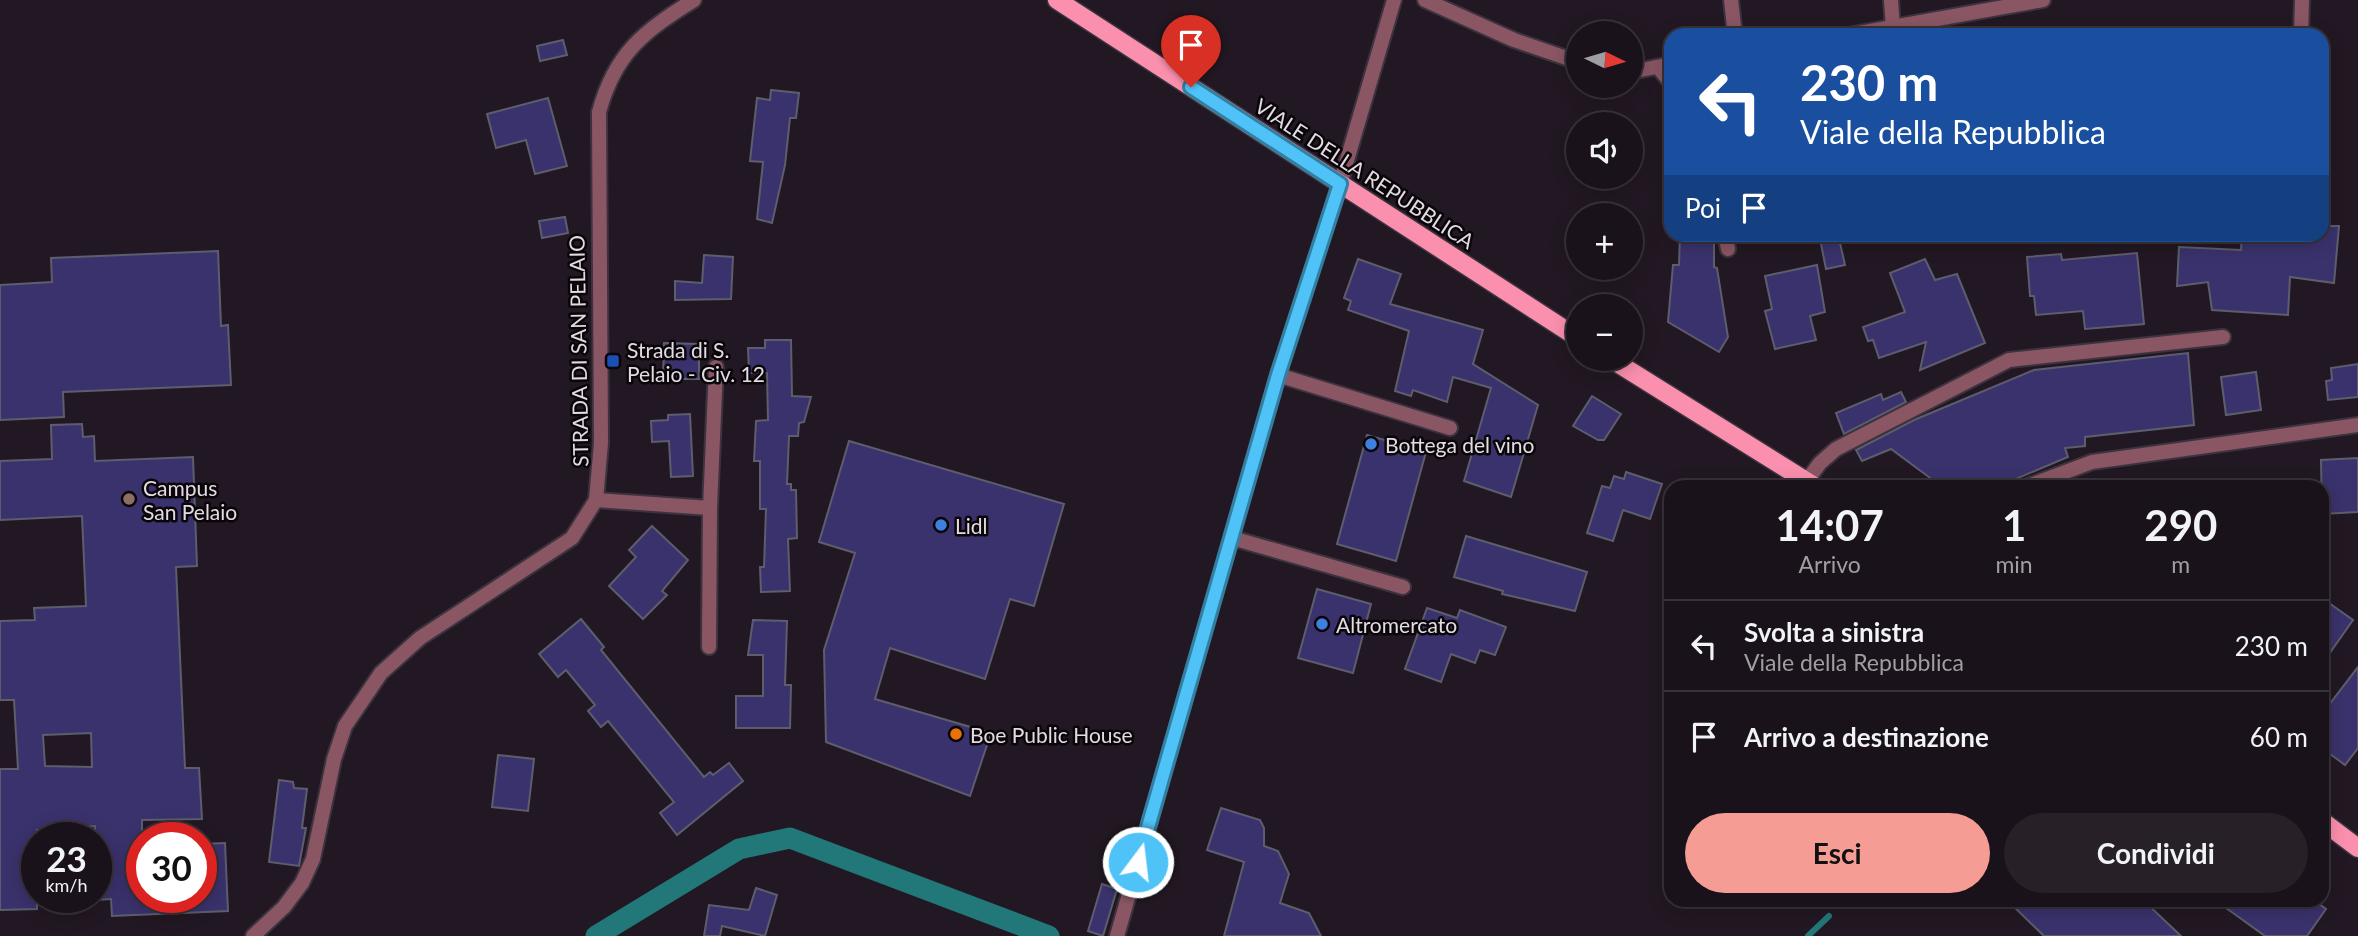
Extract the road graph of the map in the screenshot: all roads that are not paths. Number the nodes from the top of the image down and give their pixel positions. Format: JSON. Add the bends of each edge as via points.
{"nodes":[{"id":1,"x":694,"y":0,"type":"edge"},
{"id":2,"x":1057,"y":0,"type":"edge"},
{"id":3,"x":1394,"y":0,"type":"edge"},
{"id":4,"x":1425,"y":0,"type":"edge"},
{"id":5,"x":1731,"y":0,"type":"edge"},
{"id":6,"x":1891,"y":0,"type":"edge"},
{"id":7,"x":2043,"y":0,"type":"edge"},
{"id":8,"x":2302,"y":0,"type":"edge"},
{"id":9,"x":1733,"y":28,"type":"edge"},
{"id":10,"x":1893,"y":28,"type":"edge"},
{"id":11,"x":1898,"y":28,"type":"edge"},
{"id":12,"x":2301,"y":28,"type":"edge"},
{"id":13,"x":1566,"y":58,"type":"edge"},
{"id":14,"x":1664,"y":65,"type":"edge"},
{"id":15,"x":1643,"y":70,"type":"edge"},
{"id":16,"x":1340,"y":184,"type":"junction"},
{"id":17,"x":1566,"y":330,"type":"edge"},
{"id":18,"x":2223,"y":337,"type":"dead end"},
{"id":19,"x":716,"y":367,"type":"dead end"},
{"id":20,"x":1630,"y":371,"type":"edge"},
{"id":21,"x":1278,"y":375,"type":"junction"},
{"id":22,"x":2358,"y":425,"type":"edge"},
{"id":23,"x":1450,"y":428,"type":"dead end"},
{"id":24,"x":1804,"y":480,"type":"edge"},
{"id":25,"x":1812,"y":480,"type":"edge"},
{"id":26,"x":2044,"y":480,"type":"edge"},
{"id":27,"x":596,"y":500,"type":"junction"},
{"id":28,"x":710,"y":508,"type":"junction"},
{"id":29,"x":1232,"y":538,"type":"junction"},
{"id":30,"x":1403,"y":587,"type":"dead end"},
{"id":31,"x":709,"y":647,"type":"dead end"},
{"id":32,"x":2329,"y":826,"type":"edge"},
{"id":33,"x":2358,"y":848,"type":"edge"},
{"id":34,"x":253,"y":936,"type":"edge"},
{"id":35,"x":1117,"y":936,"type":"edge"}],
"edges":[{"from":1,"to":27,"type":"street","name":"STRADA DI SAN PELAIO","via":[[636,41],[615,68],[598,112],[601,443]]},
{"from":2,"to":16,"type":"main road","name":"VIALE DELLA REPUBBLICA"},
{"from":3,"to":16,"type":"street"},
{"from":4,"to":13,"type":"street"},
{"from":5,"to":9,"type":"street"},
{"from":6,"to":10,"type":"street"},
{"from":7,"to":11,"type":"street"},
{"from":8,"to":12,"type":"street"},
{"from":14,"to":15,"type":"street"},
{"from":16,"to":17,"type":"main road","name":"VIALE DELLA REPUBBLICA"},
{"from":16,"to":21,"type":"street"},
{"from":18,"to":25,"type":"street","via":[[2009,360],[1836,449],[1820,463]]},
{"from":19,"to":28,"type":"street"},
{"from":20,"to":24,"type":"main road"},
{"from":21,"to":23,"type":"street"},
{"from":21,"to":29,"type":"street"},
{"from":22,"to":26,"type":"street","via":[[2092,462]]},
{"from":27,"to":28,"type":"street"},
{"from":27,"to":34,"type":"street","name":"STRADA DI SAN PELAIO","via":[[572,538],[420,638],[381,673],[345,726],[313,859],[302,883]]},
{"from":28,"to":31,"type":"street"},
{"from":29,"to":30,"type":"street"},
{"from":29,"to":35,"type":"street"},
{"from":32,"to":33,"type":"main road"}]}
